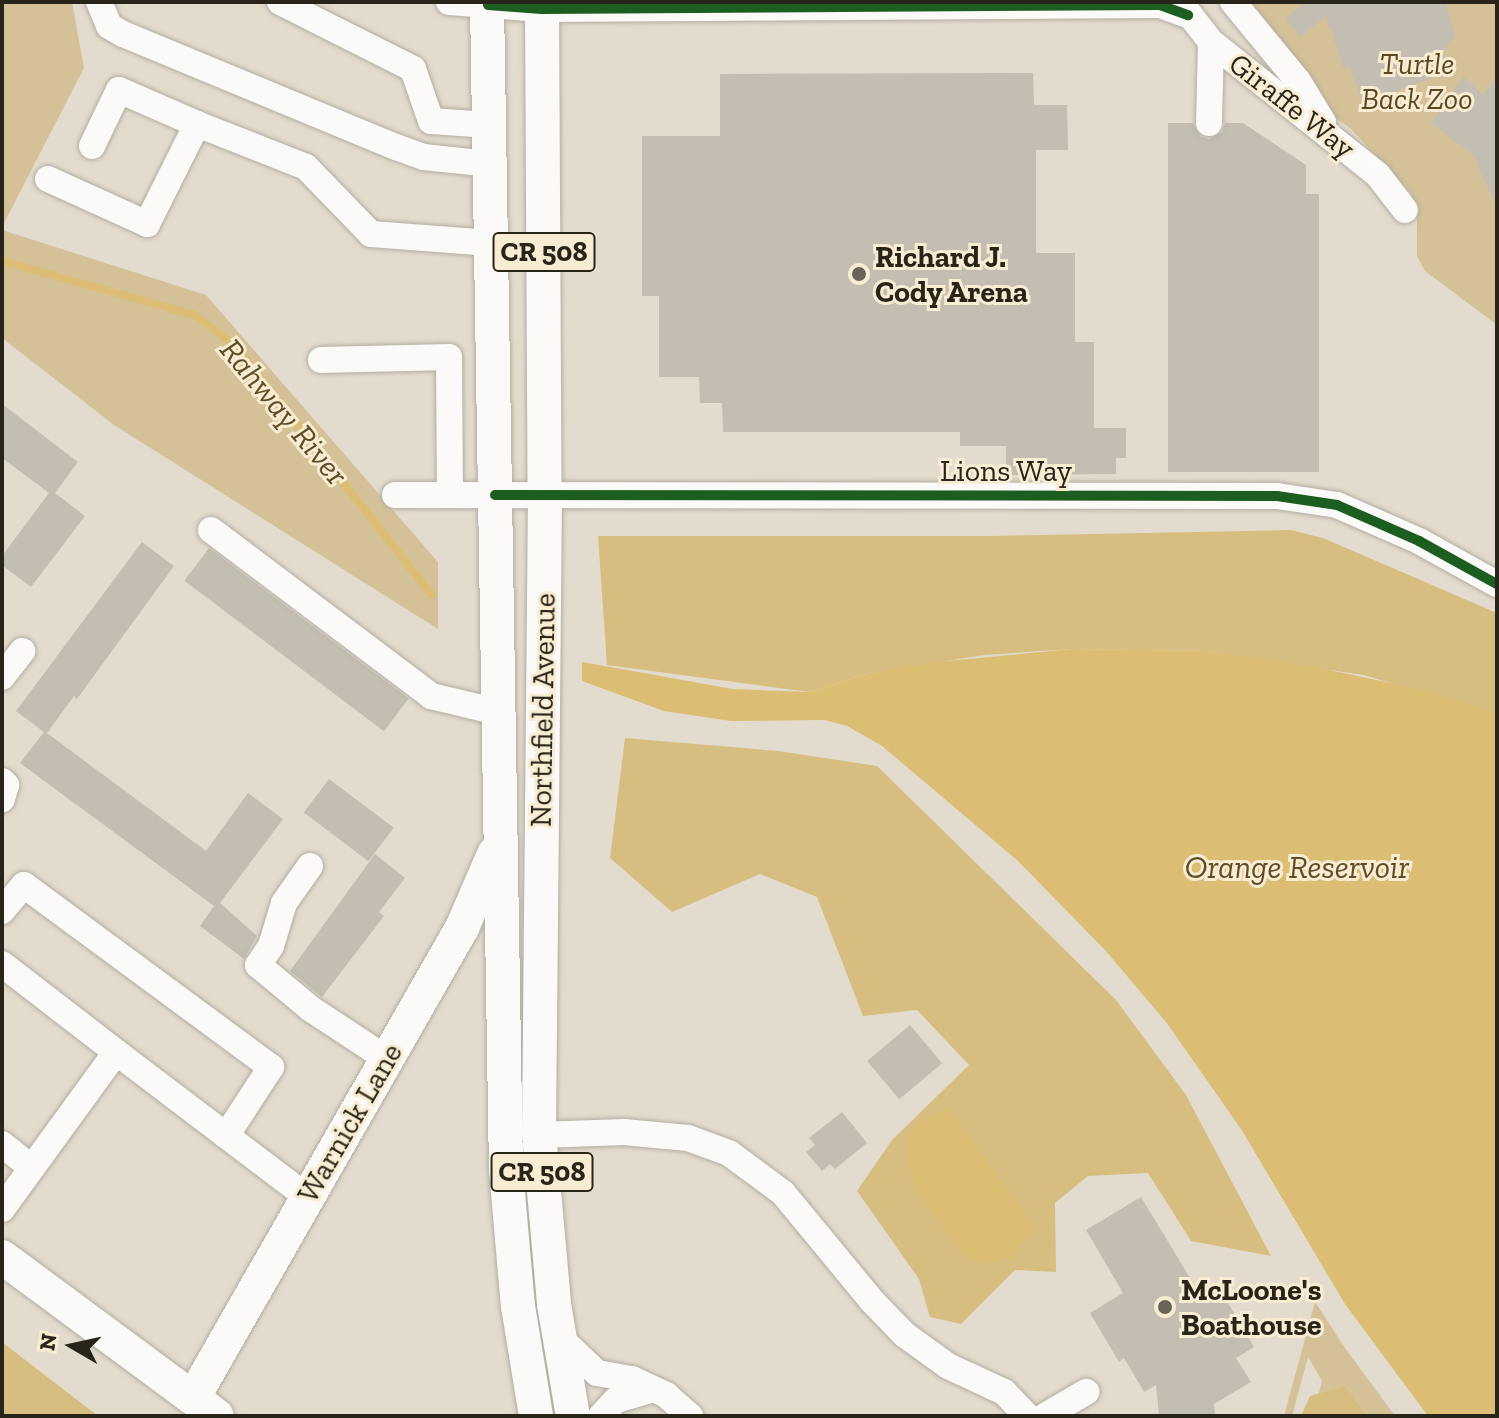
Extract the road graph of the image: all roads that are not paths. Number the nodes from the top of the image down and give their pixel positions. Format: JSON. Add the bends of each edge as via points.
{"nodes":[{"id":1,"x":99,"y":2,"type":"edge"},
{"id":2,"x":280,"y":2,"type":"edge"},
{"id":3,"x":449,"y":2,"type":"edge"},
{"id":4,"x":1233,"y":2,"type":"edge"},
{"id":5,"x":488,"y":4,"type":"edge"},
{"id":6,"x":623,"y":5,"type":"edge"},
{"id":7,"x":542,"y":6,"type":"edge"},
{"id":8,"x":1184,"y":9,"type":"edge"},
{"id":9,"x":1211,"y":42,"type":"junction"},
{"id":10,"x":428,"y":116,"type":"junction"},
{"id":11,"x":1209,"y":123,"type":"dead end"},
{"id":12,"x":197,"y":124,"type":"junction"},
{"id":13,"x":489,"y":125,"type":"junction"},
{"id":14,"x":1331,"y":136,"type":"junction"},
{"id":15,"x":92,"y":146,"type":"dead end"},
{"id":16,"x":396,"y":147,"type":"junction"},
{"id":17,"x":489,"y":164,"type":"junction"},
{"id":18,"x":48,"y":179,"type":"dead end"},
{"id":19,"x":1405,"y":210,"type":"dead end"},
{"id":20,"x":491,"y":243,"type":"junction"},
{"id":21,"x":321,"y":360,"type":"dead end"},
{"id":22,"x":395,"y":495,"type":"dead end"},
{"id":23,"x":450,"y":495,"type":"junction"},
{"id":24,"x":495,"y":495,"type":"junction"},
{"id":25,"x":545,"y":495,"type":"junction"},
{"id":26,"x":211,"y":530,"type":"dead end"},
{"id":27,"x":1497,"y":584,"type":"edge"},
{"id":28,"x":22,"y":651,"type":"dead end"},
{"id":29,"x":2,"y":677,"type":"edge"},
{"id":30,"x":498,"y":712,"type":"junction"},
{"id":31,"x":2,"y":781,"type":"edge"},
{"id":32,"x":2,"y":799,"type":"edge"},
{"id":33,"x":499,"y":843,"type":"junction"},
{"id":34,"x":310,"y":866,"type":"dead end"},
{"id":35,"x":2,"y":911,"type":"edge"},
{"id":36,"x":540,"y":926,"type":"junction"},
{"id":37,"x":502,"y":927,"type":"junction"},
{"id":38,"x":2,"y":964,"type":"edge"},
{"id":39,"x":116,"y":1052,"type":"junction"},
{"id":40,"x":387,"y":1059,"type":"junction"},
{"id":41,"x":539,"y":1135,"type":"junction"},
{"id":42,"x":226,"y":1136,"type":"junction"},
{"id":43,"x":2,"y":1144,"type":"edge"},
{"id":44,"x":32,"y":1168,"type":"junction"},
{"id":45,"x":308,"y":1198,"type":"junction"},
{"id":46,"x":2,"y":1209,"type":"edge"},
{"id":47,"x":2,"y":1257,"type":"edge"},
{"id":48,"x":559,"y":1337,"type":"junction"},
{"id":49,"x":651,"y":1390,"type":"junction"},
{"id":50,"x":1086,"y":1392,"type":"dead end"},
{"id":51,"x":205,"y":1407,"type":"edge"},
{"id":52,"x":536,"y":1416,"type":"edge"},
{"id":53,"x":573,"y":1416,"type":"edge"},
{"id":54,"x":601,"y":1416,"type":"edge"},
{"id":55,"x":690,"y":1416,"type":"edge"},
{"id":56,"x":1027,"y":1416,"type":"edge"},
{"id":57,"x":1045,"y":1416,"type":"edge"}],
"edges":[{"from":1,"to":16,"type":"street","via":[[109,26],[123,34]]},
{"from":2,"to":10,"type":"street","via":[[413,69]]},
{"from":3,"to":5,"type":"street"},
{"from":4,"to":14,"type":"street","via":[[1298,81]]},
{"from":5,"to":7,"type":"street"},
{"from":5,"to":13,"type":"main road","name":"Northfield Avenue","number":"CR 508"},
{"from":6,"to":7,"type":"street"},
{"from":6,"to":8,"type":"street"},
{"from":7,"to":25,"type":"main road","name":"Northfield Avenue","number":"CR 508"},
{"from":8,"to":9,"type":"street","name":"Giraffe Way"},
{"from":9,"to":11,"type":"street"},
{"from":9,"to":14,"type":"street","name":"Giraffe Way"},
{"from":10,"to":13,"type":"street","via":[[444,124]]},
{"from":10,"to":16,"type":"street"},
{"from":12,"to":15,"type":"street","via":[[119,90]]},
{"from":12,"to":18,"type":"street","via":[[147,224]]},
{"from":12,"to":20,"type":"street","via":[[306,167],[371,234]]},
{"from":13,"to":17,"type":"main road","name":"Northfield Avenue","number":"CR 508"},
{"from":14,"to":19,"type":"street","name":"Giraffe Way","via":[[1378,175]]},
{"from":16,"to":17,"type":"street","via":[[424,157]]},
{"from":17,"to":20,"type":"main road","name":"Northfield Avenue","number":"CR 508"},
{"from":20,"to":24,"type":"main road","name":"Northfield Avenue","number":"CR 508"},
{"from":21,"to":23,"type":"street","via":[[449,357]]},
{"from":22,"to":23,"type":"street","name":"Lions Way"},
{"from":23,"to":24,"type":"street","name":"Lions Way"},
{"from":24,"to":25,"type":"street","name":"Lions Way"},
{"from":24,"to":30,"type":"main road","name":"Northfield Avenue","number":"CR 508"},
{"from":25,"to":27,"type":"street","name":"Lions Way","via":[[1277,484],[1419,541]]},
{"from":25,"to":36,"type":"main road","name":"Northfield Avenue","number":"CR 508"},
{"from":26,"to":30,"type":"street","via":[[431,696]]},
{"from":28,"to":29,"type":"street"},
{"from":30,"to":33,"type":"main road","name":"Northfield Avenue","number":"CR 508"},
{"from":31,"to":32,"type":"street"},
{"from":33,"to":37,"type":"main road","name":"Northfield Avenue","number":"CR 508"},
{"from":33,"to":40,"type":"main road","name":"Warnick Lane","via":[[462,928]]},
{"from":34,"to":40,"type":"street","via":[[284,903],[271,946],[258,965],[311,1009]]},
{"from":35,"to":42,"type":"street","via":[[24,885],[271,1067]]},
{"from":36,"to":37,"type":"main road"},
{"from":36,"to":41,"type":"main road","name":"Northfield Avenue","number":"CR 508"},
{"from":37,"to":52,"type":"main road","name":"Northfield Avenue","number":"CR 508","via":[[506,1170],[518,1306]]},
{"from":38,"to":39,"type":"street"},
{"from":39,"to":42,"type":"street"},
{"from":39,"to":44,"type":"street"},
{"from":40,"to":45,"type":"main road","name":"Warnick Lane"},
{"from":41,"to":48,"type":"main road","name":"Northfield Avenue","number":"CR 508"},
{"from":41,"to":56,"type":"street","via":[[624,1132],[688,1138],[729,1153],[783,1193],[905,1335],[948,1366],[1004,1392]]},
{"from":42,"to":45,"type":"street"},
{"from":43,"to":44,"type":"street"},
{"from":44,"to":46,"type":"street"},
{"from":45,"to":51,"type":"main road","name":"Warnick Lane"},
{"from":47,"to":51,"type":"main road"},
{"from":48,"to":49,"type":"street","via":[[597,1373],[632,1379]]},
{"from":48,"to":53,"type":"main road","name":"Northfield Avenue","number":"CR 508"},
{"from":49,"to":54,"type":"street","via":[[616,1400]]},
{"from":49,"to":55,"type":"street"},
{"from":50,"to":57,"type":"street"}]}
